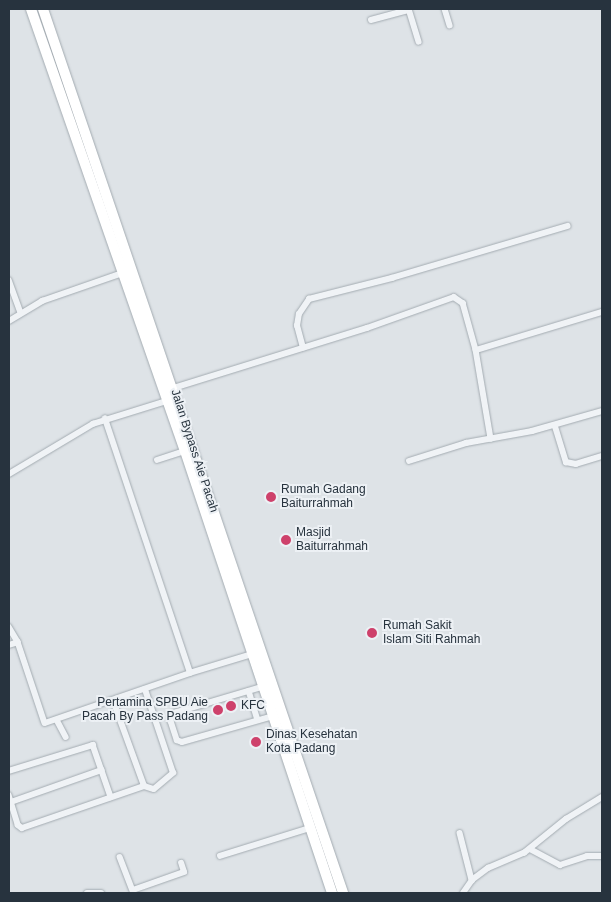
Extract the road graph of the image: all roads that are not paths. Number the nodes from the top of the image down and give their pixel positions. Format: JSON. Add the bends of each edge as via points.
{"nodes":[{"id":1,"x":31,"y":9,"type":"edge"},
{"id":2,"x":43,"y":9,"type":"edge"},
{"id":3,"x":409,"y":9,"type":"edge"},
{"id":4,"x":445,"y":9,"type":"edge"},
{"id":5,"x":370,"y":20,"type":"dead end"},
{"id":6,"x":450,"y":25,"type":"dead end"},
{"id":7,"x":419,"y":41,"type":"dead end"},
{"id":8,"x":567,"y":226,"type":"dead end"},
{"id":9,"x":123,"y":273,"type":"junction"},
{"id":10,"x":9,"y":280,"type":"edge"},
{"id":11,"x":602,"y":312,"type":"edge"},
{"id":12,"x":21,"y":313,"type":"junction"},
{"id":13,"x":9,"y":321,"type":"edge"},
{"id":14,"x":303,"y":348,"type":"junction"},
{"id":15,"x":476,"y":350,"type":"junction"},
{"id":16,"x":174,"y":388,"type":"junction"},
{"id":17,"x":167,"y":401,"type":"junction"},
{"id":18,"x":602,"y":411,"type":"edge"},
{"id":19,"x":105,"y":419,"type":"junction"},
{"id":20,"x":555,"y":425,"type":"junction"},
{"id":21,"x":491,"y":439,"type":"junction"},
{"id":22,"x":184,"y":451,"type":"junction"},
{"id":23,"x":602,"y":456,"type":"edge"},
{"id":24,"x":157,"y":460,"type":"dead end"},
{"id":25,"x":409,"y":461,"type":"dead end"},
{"id":26,"x":9,"y":474,"type":"edge"},
{"id":27,"x":198,"y":479,"type":"junction"},
{"id":28,"x":9,"y":627,"type":"edge"},
{"id":29,"x":18,"y":642,"type":"junction"},
{"id":30,"x":9,"y":645,"type":"edge"},
{"id":31,"x":252,"y":654,"type":"junction"},
{"id":32,"x":190,"y":673,"type":"junction"},
{"id":33,"x":263,"y":687,"type":"junction"},
{"id":34,"x":145,"y":690,"type":"junction"},
{"id":35,"x":249,"y":692,"type":"junction"},
{"id":36,"x":113,"y":701,"type":"junction"},
{"id":37,"x":273,"y":716,"type":"junction"},
{"id":38,"x":58,"y":720,"type":"junction"},
{"id":39,"x":258,"y":720,"type":"junction"},
{"id":40,"x":66,"y":737,"type":"dead end"},
{"id":41,"x":102,"y":770,"type":"junction"},
{"id":42,"x":9,"y":771,"type":"edge"},
{"id":43,"x":144,"y":786,"type":"junction"},
{"id":44,"x":9,"y":795,"type":"edge"},
{"id":45,"x":111,"y":797,"type":"junction"},
{"id":46,"x":602,"y":797,"type":"edge"},
{"id":47,"x":11,"y":802,"type":"junction"},
{"id":48,"x":310,"y":828,"type":"junction"},
{"id":49,"x":460,"y":833,"type":"dead end"},
{"id":50,"x":530,"y":849,"type":"junction"},
{"id":51,"x":220,"y":856,"type":"dead end"},
{"id":52,"x":602,"y":856,"type":"edge"},
{"id":53,"x":120,"y":857,"type":"dead end"},
{"id":54,"x":181,"y":862,"type":"dead end"},
{"id":55,"x":472,"y":880,"type":"junction"},
{"id":56,"x":133,"y":892,"type":"edge"},
{"id":57,"x":87,"y":893,"type":"edge"},
{"id":58,"x":101,"y":893,"type":"edge"},
{"id":59,"x":332,"y":893,"type":"edge"},
{"id":60,"x":343,"y":893,"type":"edge"},
{"id":61,"x":464,"y":893,"type":"edge"}],
"edges":[{"from":1,"to":9,"type":"highway"},
{"from":2,"to":16,"type":"highway","name":"Jalan Bypass Aie Pacah"},
{"from":3,"to":5,"type":"street"},
{"from":3,"to":7,"type":"street"},
{"from":4,"to":6,"type":"street"},
{"from":8,"to":14,"type":"street","via":[[309,299],[299,314]]},
{"from":9,"to":12,"type":"street","via":[[42,301]]},
{"from":9,"to":17,"type":"highway"},
{"from":10,"to":12,"type":"street"},
{"from":11,"to":15,"type":"street"},
{"from":12,"to":13,"type":"street"},
{"from":14,"to":15,"type":"street","via":[[457,296],[463,304]]},
{"from":14,"to":16,"type":"street"},
{"from":15,"to":21,"type":"street"},
{"from":16,"to":27,"type":"highway","name":"Jalan Bypass Aie Pacah"},
{"from":17,"to":19,"type":"street"},
{"from":17,"to":22,"type":"highway"},
{"from":18,"to":20,"type":"street"},
{"from":19,"to":26,"type":"street","via":[[74,433]]},
{"from":19,"to":32,"type":"street"},
{"from":20,"to":21,"type":"street"},
{"from":20,"to":23,"type":"street","via":[[566,462],[576,464]]},
{"from":21,"to":25,"type":"street","via":[[466,443]]},
{"from":22,"to":24,"type":"street"},
{"from":22,"to":27,"type":"highway"},
{"from":27,"to":31,"type":"highway"},
{"from":27,"to":60,"type":"highway","name":"Jalan Bypass Aie Pacah"},
{"from":28,"to":29,"type":"street"},
{"from":29,"to":30,"type":"street"},
{"from":29,"to":38,"type":"street","via":[[43,722]]},
{"from":31,"to":32,"type":"street"},
{"from":31,"to":33,"type":"highway"},
{"from":32,"to":34,"type":"street"},
{"from":33,"to":35,"type":"street"},
{"from":33,"to":37,"type":"highway"},
{"from":34,"to":36,"type":"street"},
{"from":34,"to":43,"type":"street","via":[[173,773],[154,789]]},
{"from":35,"to":39,"type":"street"},
{"from":35,"to":39,"type":"street","via":[[171,715],[177,740],[182,742]]},
{"from":36,"to":38,"type":"street"},
{"from":36,"to":43,"type":"street"},
{"from":37,"to":39,"type":"street"},
{"from":37,"to":48,"type":"highway"},
{"from":38,"to":40,"type":"street"},
{"from":41,"to":42,"type":"street","via":[[91,745]]},
{"from":41,"to":45,"type":"street"},
{"from":41,"to":47,"type":"street"},
{"from":43,"to":45,"type":"street"},
{"from":44,"to":47,"type":"street"},
{"from":45,"to":47,"type":"street","via":[[22,828],[18,825]]},
{"from":46,"to":50,"type":"street","via":[[566,819]]},
{"from":48,"to":51,"type":"street"},
{"from":48,"to":59,"type":"highway"},
{"from":49,"to":55,"type":"street"},
{"from":50,"to":52,"type":"street","via":[[560,865],[588,856]]},
{"from":50,"to":55,"type":"street","via":[[496,863]]},
{"from":53,"to":56,"type":"street"},
{"from":54,"to":56,"type":"street","via":[[184,872]]},
{"from":55,"to":61,"type":"street"},
{"from":57,"to":58,"type":"street"}]}
